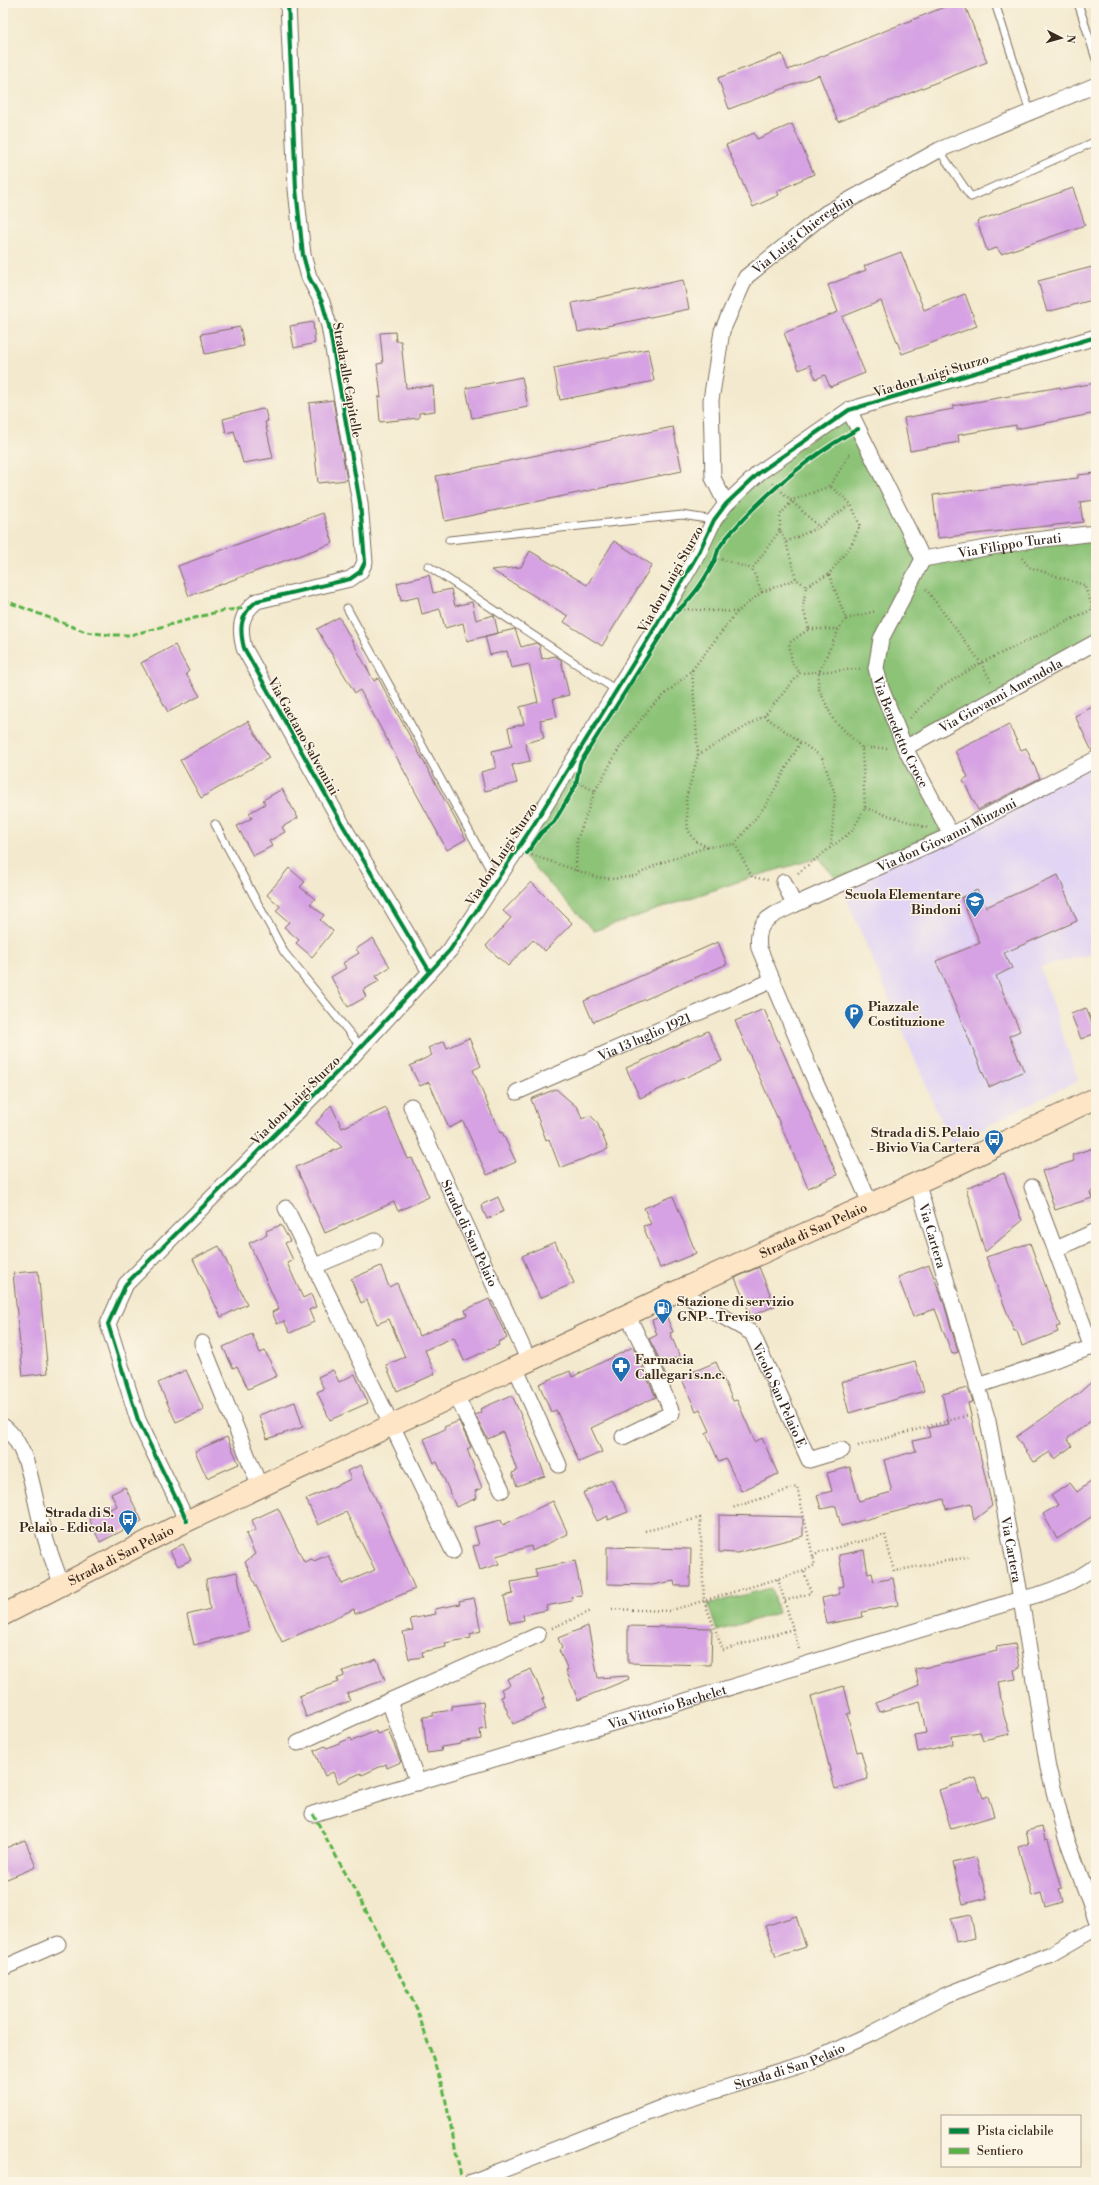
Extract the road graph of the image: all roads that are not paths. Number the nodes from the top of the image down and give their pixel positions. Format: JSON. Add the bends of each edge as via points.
{"nodes":[{"id":1,"x":288,"y":3,"type":"edge"},
{"id":2,"x":995,"y":3,"type":"edge"},
{"id":3,"x":1078,"y":3,"type":"edge"},
{"id":4,"x":1096,"y":59,"type":"edge"},
{"id":5,"x":1096,"y":85,"type":"edge"},
{"id":6,"x":1030,"y":112,"type":"junction"},
{"id":7,"x":1096,"y":141,"type":"edge"},
{"id":8,"x":939,"y":150,"type":"junction"},
{"id":9,"x":1096,"y":337,"type":"edge"},
{"id":10,"x":849,"y":410,"type":"junction"},
{"id":11,"x":726,"y":504,"type":"junction"},
{"id":12,"x":714,"y":520,"type":"junction"},
{"id":13,"x":1096,"y":533,"type":"edge"},
{"id":14,"x":449,"y":540,"type":"dead end"},
{"id":15,"x":923,"y":559,"type":"junction"},
{"id":16,"x":428,"y":566,"type":"dead end"},
{"id":17,"x":360,"y":572,"type":"joint"},
{"id":18,"x":347,"y":608,"type":"dead end"},
{"id":19,"x":1096,"y":642,"type":"edge"},
{"id":20,"x":616,"y":690,"type":"junction"},
{"id":21,"x":905,"y":748,"type":"junction"},
{"id":22,"x":1096,"y":759,"type":"edge"},
{"id":23,"x":214,"y":824,"type":"dead end"},
{"id":24,"x":951,"y":835,"type":"junction"},
{"id":25,"x":496,"y":880,"type":"junction"},
{"id":26,"x":784,"y":882,"type":"road end"},
{"id":27,"x":794,"y":905,"type":"junction"},
{"id":28,"x":430,"y":972,"type":"junction"},
{"id":29,"x":772,"y":981,"type":"junction"},
{"id":30,"x":361,"y":1047,"type":"junction"},
{"id":31,"x":517,"y":1092,"type":"dead end"},
{"id":32,"x":1096,"y":1098,"type":"edge"},
{"id":33,"x":411,"y":1106,"type":"dead end"},
{"id":34,"x":917,"y":1182,"type":"junction"},
{"id":35,"x":1032,"y":1188,"type":"dead end"},
{"id":36,"x":870,"y":1203,"type":"junction"},
{"id":37,"x":286,"y":1208,"type":"dead end"},
{"id":38,"x":1096,"y":1231,"type":"edge"},
{"id":39,"x":375,"y":1241,"type":"dead end"},
{"id":40,"x":1056,"y":1249,"type":"junction"},
{"id":41,"x":315,"y":1266,"type":"junction"},
{"id":42,"x":678,"y":1291,"type":"junction"},
{"id":43,"x":627,"y":1314,"type":"junction"},
{"id":44,"x":202,"y":1343,"type":"dead end"},
{"id":45,"x":1094,"y":1347,"type":"edge"},
{"id":46,"x":522,"y":1364,"type":"junction"},
{"id":47,"x":977,"y":1386,"type":"junction"},
{"id":48,"x":456,"y":1395,"type":"junction"},
{"id":49,"x":392,"y":1425,"type":"junction"},
{"id":50,"x":3,"y":1426,"type":"edge"},
{"id":51,"x":623,"y":1437,"type":"dead end"},
{"id":52,"x":842,"y":1450,"type":"road end"},
{"id":53,"x":559,"y":1465,"type":"dead end"},
{"id":54,"x":260,"y":1487,"type":"junction"},
{"id":55,"x":502,"y":1490,"type":"dead end"},
{"id":56,"x":187,"y":1520,"type":"junction"},
{"id":57,"x":453,"y":1551,"type":"dead end"},
{"id":58,"x":1096,"y":1566,"type":"edge"},
{"id":59,"x":62,"y":1586,"type":"junction"},
{"id":60,"x":1021,"y":1599,"type":"junction"},
{"id":61,"x":3,"y":1615,"type":"edge"},
{"id":62,"x":538,"y":1635,"type":"road end"},
{"id":63,"x":388,"y":1700,"type":"junction"},
{"id":64,"x":298,"y":1744,"type":"dead end"},
{"id":65,"x":418,"y":1782,"type":"junction"},
{"id":66,"x":313,"y":1814,"type":"dead end"},
{"id":67,"x":1096,"y":1919,"type":"edge"},
{"id":68,"x":1096,"y":1928,"type":"edge"},
{"id":69,"x":58,"y":1944,"type":"dead end"},
{"id":70,"x":3,"y":1968,"type":"edge"},
{"id":71,"x":472,"y":2182,"type":"edge"}],
"edges":[{"from":1,"to":17,"type":"street","name":"Strada alle Capitelle","via":[[296,189],[303,255],[309,277],[322,302],[330,334],[360,503],[366,562]]},
{"from":2,"to":6,"type":"lane"},
{"from":3,"to":4,"type":"lane"},
{"from":5,"to":6,"type":"street","name":"Via Luigi Chiereghin"},
{"from":6,"to":8,"type":"street","name":"Via Luigi Chiereghin"},
{"from":7,"to":8,"type":"lane","via":[[972,197]]},
{"from":8,"to":11,"type":"street","name":"Via Luigi Chiereghin","via":[[826,213],[746,277],[722,331],[711,400],[713,478]]},
{"from":9,"to":10,"type":"street","name":"Via don Luigi Sturzo"},
{"from":10,"to":11,"type":"street","name":"Via don Luigi Sturzo","via":[[760,472]]},
{"from":10,"to":15,"type":"street"},
{"from":11,"to":12,"type":"street","name":"Via don Luigi Sturzo"},
{"from":12,"to":14,"type":"lane","via":[[682,515]]},
{"from":12,"to":20,"type":"street","name":"Via don Luigi Sturzo","via":[[699,552]]},
{"from":13,"to":15,"type":"street","name":"Via Filippo Turati","via":[[1011,543]]},
{"from":15,"to":21,"type":"street","name":"Via Benedetto Croce","via":[[881,639],[876,668],[880,688]]},
{"from":16,"to":20,"type":"lane"},
{"from":17,"to":28,"type":"street","name":"Via Gaetano Salvemini","via":[[350,579],[257,601],[248,608],[240,632],[244,648],[338,817]]},
{"from":18,"to":25,"type":"lane"},
{"from":19,"to":21,"type":"street","name":"Via Giovanni Amendola"},
{"from":20,"to":25,"type":"street","name":"Via don Luigi Sturzo"},
{"from":21,"to":24,"type":"street","name":"Via Benedetto Croce"},
{"from":22,"to":24,"type":"street","name":"Via don Giovanni Minzoni"},
{"from":23,"to":30,"type":"lane","via":[[284,952]]},
{"from":24,"to":27,"type":"street","name":"Via don Giovanni Minzoni"},
{"from":25,"to":28,"type":"street","name":"Via don Luigi Sturzo","via":[[450,950]]},
{"from":26,"to":27,"type":"street"},
{"from":27,"to":29,"type":"street","via":[[768,918],[760,927],[757,938],[759,948]]},
{"from":28,"to":30,"type":"street","name":"Via don Luigi Sturzo"},
{"from":29,"to":31,"type":"street","name":"Via 13 luglio 1921"},
{"from":29,"to":36,"type":"street"},
{"from":30,"to":56,"type":"street","name":"Via don Luigi Sturzo","via":[[126,1284],[108,1324],[138,1420]]},
{"from":32,"to":34,"type":"main road","name":"Strada di San Pelaio"},
{"from":33,"to":46,"type":"street","name":"Strada di San Pelaio"},
{"from":34,"to":36,"type":"main road","name":"Strada di San Pelaio"},
{"from":34,"to":47,"type":"street","name":"Via Cartera"},
{"from":35,"to":40,"type":"street"},
{"from":36,"to":42,"type":"main road","name":"Strada di San Pelaio"},
{"from":37,"to":41,"type":"street"},
{"from":38,"to":40,"type":"street"},
{"from":39,"to":41,"type":"street"},
{"from":40,"to":45,"type":"street"},
{"from":41,"to":49,"type":"street"},
{"from":42,"to":43,"type":"main road","name":"Strada di San Pelaio"},
{"from":42,"to":52,"type":"street","name":"Vicolo San Pelaio E","via":[[752,1333],[809,1460]]},
{"from":43,"to":46,"type":"main road","name":"Strada di San Pelaio"},
{"from":43,"to":51,"type":"street","via":[[672,1413]]},
{"from":44,"to":54,"type":"street"},
{"from":45,"to":47,"type":"street"},
{"from":46,"to":48,"type":"main road","name":"Strada di San Pelaio"},
{"from":46,"to":53,"type":"street","name":"Strada di San Pelaio"},
{"from":47,"to":60,"type":"street","name":"Via Cartera","via":[[985,1410]]},
{"from":48,"to":49,"type":"main road","name":"Strada di San Pelaio"},
{"from":48,"to":55,"type":"street"},
{"from":49,"to":54,"type":"main road","name":"Strada di San Pelaio"},
{"from":49,"to":57,"type":"street"},
{"from":50,"to":59,"type":"street","via":[[9,1431],[24,1456],[42,1530]]},
{"from":54,"to":56,"type":"main road","name":"Strada di San Pelaio"},
{"from":56,"to":59,"type":"main road","name":"Strada di San Pelaio"},
{"from":58,"to":60,"type":"street","name":"Via Vittorio Bachelet","via":[[1079,1578],[1044,1594]]},
{"from":59,"to":61,"type":"main road","name":"Strada di San Pelaio"},
{"from":60,"to":65,"type":"street","name":"Via Vittorio Bachelet"},
{"from":60,"to":67,"type":"street","name":"Via Cartera","via":[[1048,1768],[1065,1834]]},
{"from":62,"to":63,"type":"street"},
{"from":63,"to":64,"type":"street"},
{"from":63,"to":65,"type":"street"},
{"from":65,"to":66,"type":"street","name":"Via Vittorio Bachelet"},
{"from":68,"to":71,"type":"street","name":"Strada di San Pelaio","via":[[1051,1954],[944,1996],[812,2061],[663,2107]]},
{"from":69,"to":70,"type":"street"}]}
